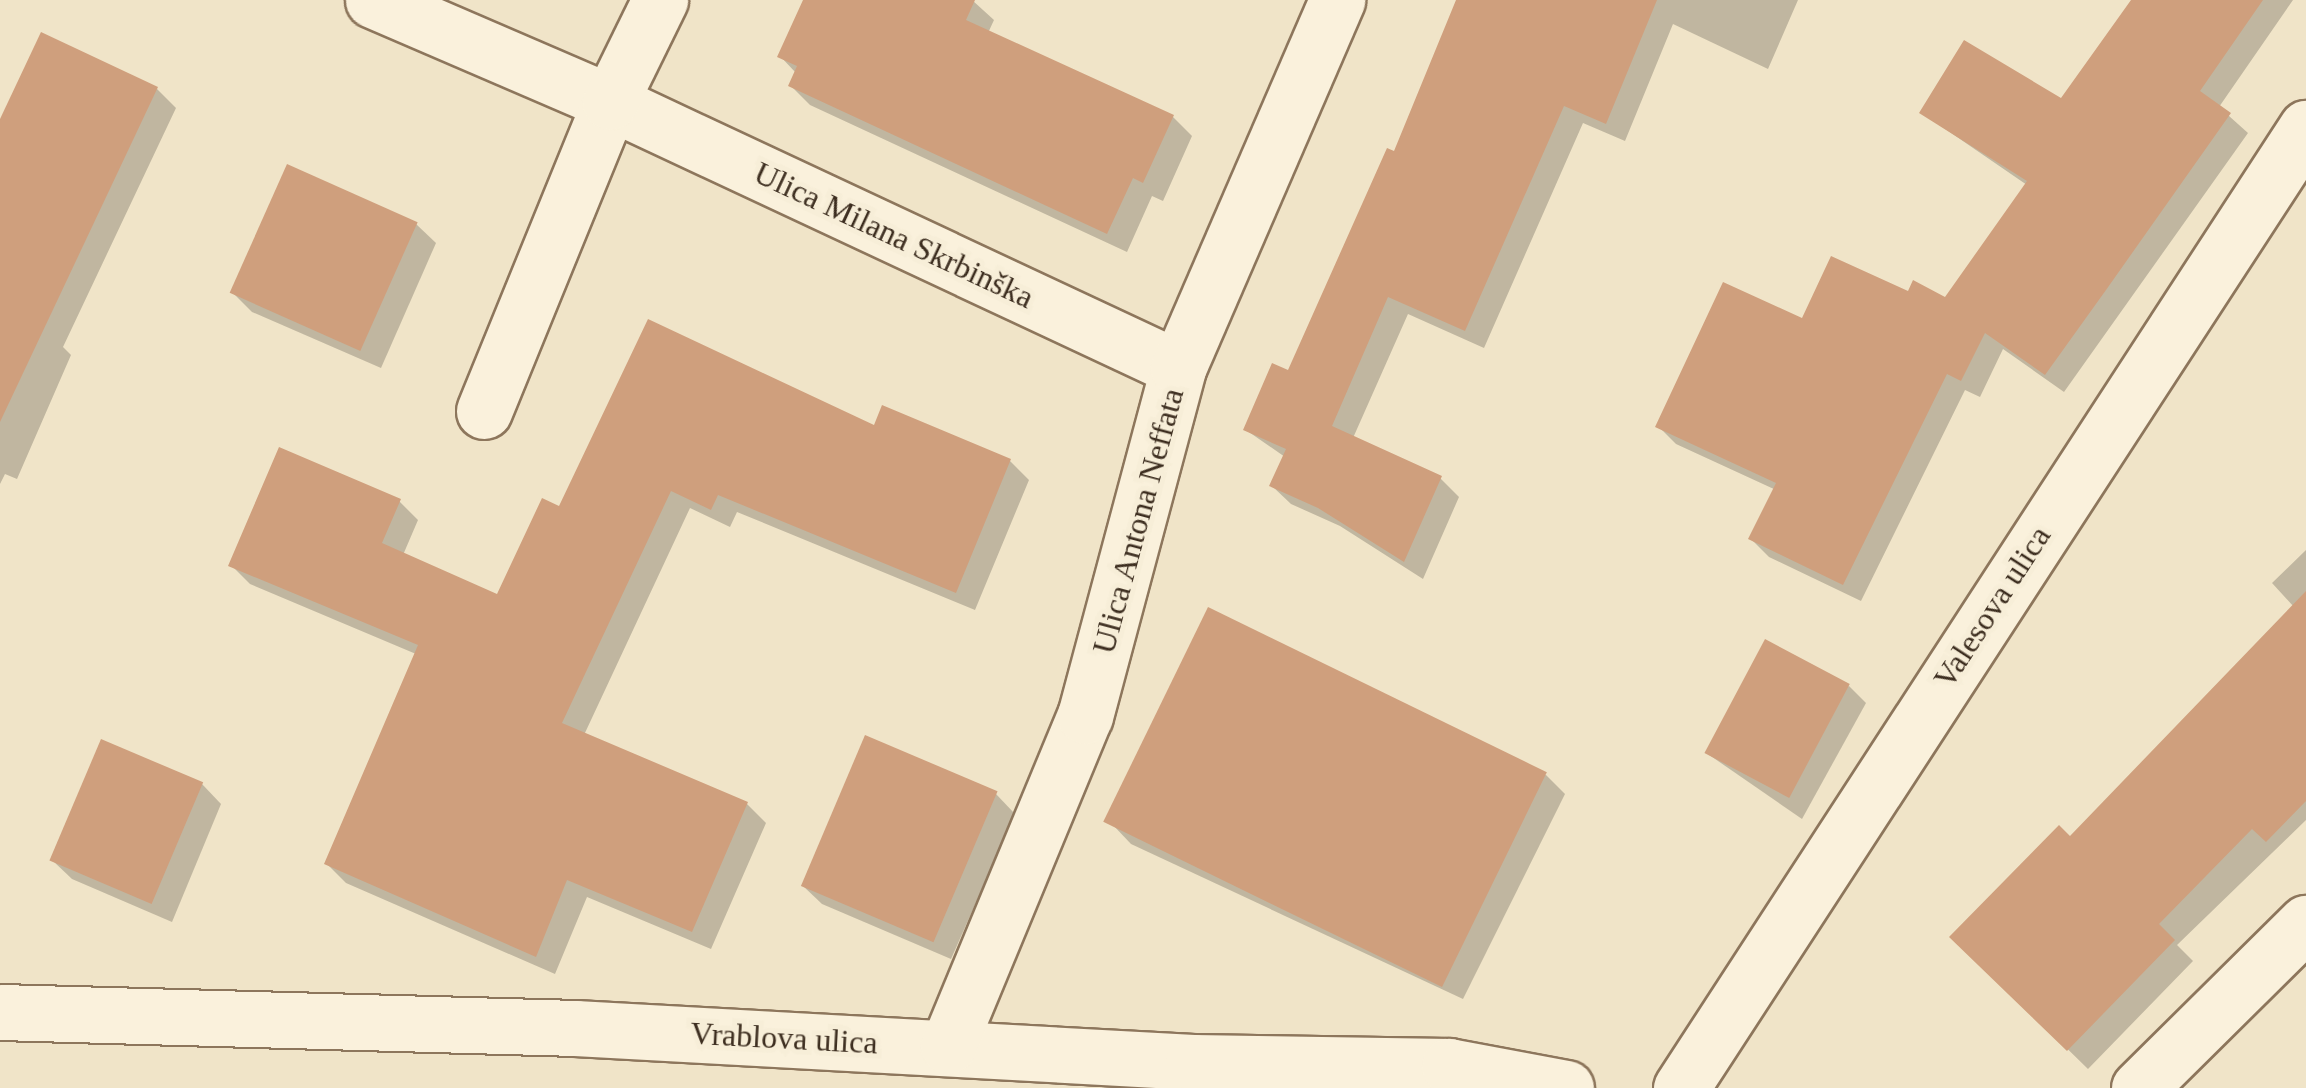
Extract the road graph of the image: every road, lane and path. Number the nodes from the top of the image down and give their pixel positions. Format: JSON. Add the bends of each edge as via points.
{"nodes":[{"id":1,"x":374,"y":0,"type":"edge"},
{"id":2,"x":660,"y":0,"type":"edge"},
{"id":3,"x":1336,"y":0,"type":"edge"},
{"id":4,"x":610,"y":102,"type":"junction"},
{"id":5,"x":2306,"y":128,"type":"edge"},
{"id":6,"x":1178,"y":368,"type":"junction"},
{"id":7,"x":484,"y":411,"type":"dead end"},
{"id":8,"x":2306,"y":923,"type":"edge"},
{"id":9,"x":0,"y":1012,"type":"edge"},
{"id":10,"x":948,"y":1046,"type":"junction"},
{"id":11,"x":1566,"y":1088,"type":"edge"},
{"id":12,"x":1681,"y":1088,"type":"edge"},
{"id":13,"x":2140,"y":1088,"type":"edge"}],
"edges":[{"from":1,"to":4,"type":"street","name":"Ulica Milana Skrbinška"},
{"from":2,"to":4,"type":"street"},
{"from":3,"to":6,"type":"street","name":"Ulica Antona Neffata"},
{"from":4,"to":6,"type":"street","name":"Ulica Milana Skrbinška"},
{"from":4,"to":7,"type":"street"},
{"from":5,"to":12,"type":"street","name":"Valesova ulica"},
{"from":6,"to":10,"type":"street","name":"Ulica Antona Neffata","via":[[1086,716]]},
{"from":8,"to":13,"type":"street"},
{"from":9,"to":10,"type":"street","name":"Vrablova ulica","via":[[126,1011]]},
{"from":10,"to":11,"type":"street","name":"Vrablova ulica","via":[[1194,1062],[1450,1066]]}]}
